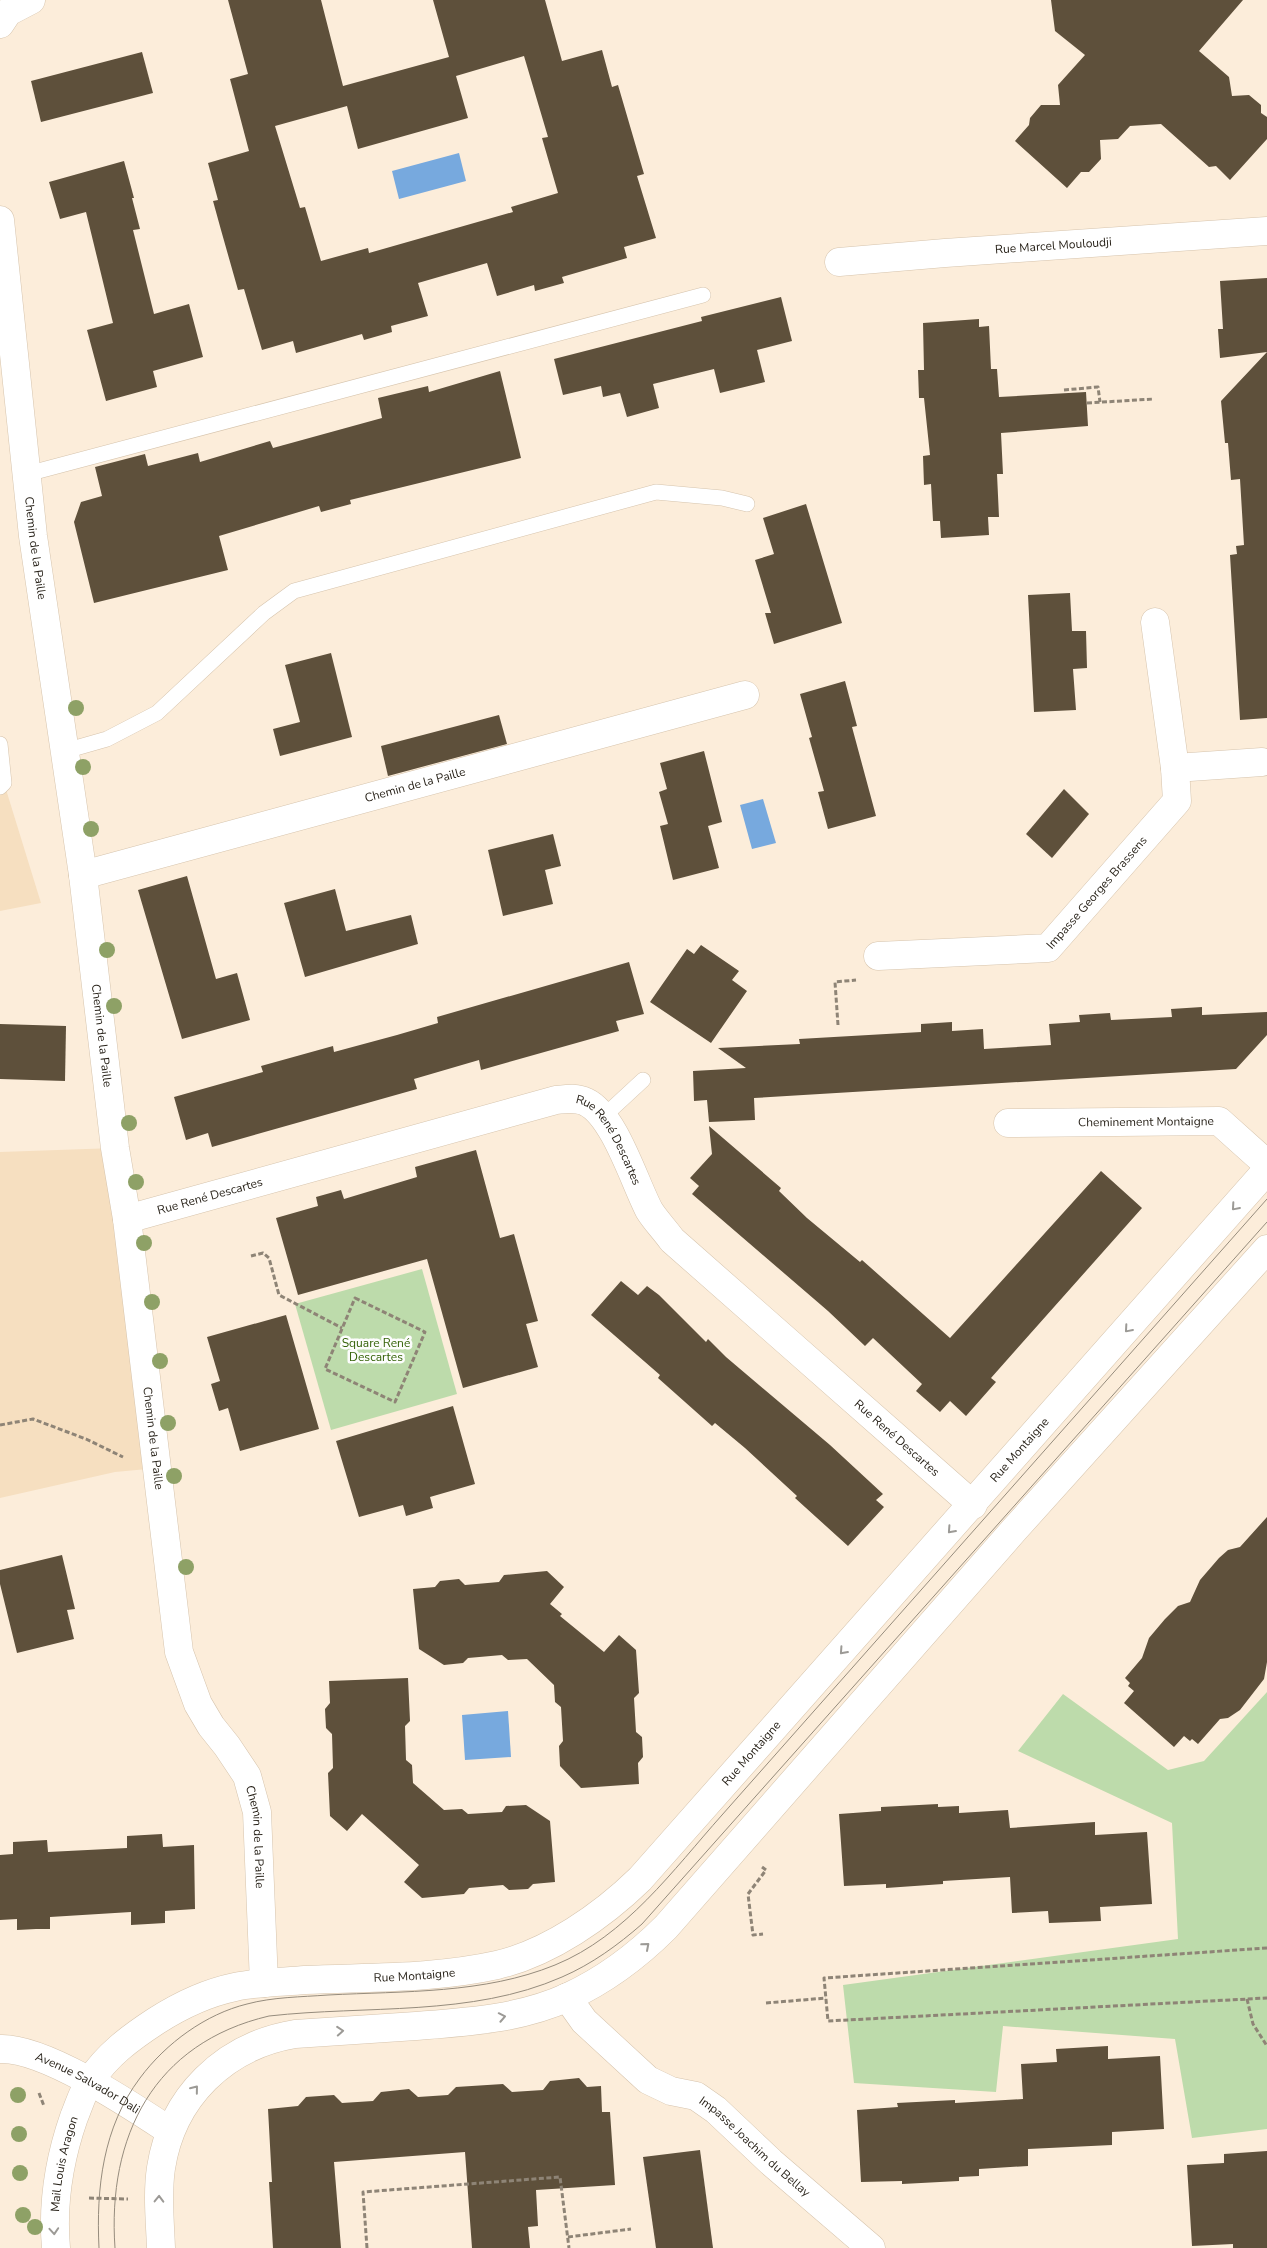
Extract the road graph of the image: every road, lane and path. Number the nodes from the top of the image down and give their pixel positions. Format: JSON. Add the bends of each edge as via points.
{"nodes":[{"id":1,"x":0,"y":220,"type":"edge"},
{"id":2,"x":1267,"y":232,"type":"edge"},
{"id":3,"x":839,"y":262,"type":"dead end"},
{"id":4,"x":703,"y":295,"type":"dead end"},
{"id":5,"x":1064,"y":390,"type":"dead end"},
{"id":6,"x":1154,"y":399,"type":"dead end"},
{"id":7,"x":1100,"y":402,"type":"junction"},
{"id":8,"x":1087,"y":403,"type":"dead end"},
{"id":9,"x":27,"y":474,"type":"junction"},
{"id":10,"x":747,"y":504,"type":"dead end"},
{"id":11,"x":1154,"y":622,"type":"dead end"},
{"id":12,"x":745,"y":695,"type":"dead end"},
{"id":13,"x":0,"y":744,"type":"edge"},
{"id":14,"x":65,"y":751,"type":"junction"},
{"id":15,"x":1262,"y":762,"type":"dead end"},
{"id":16,"x":1175,"y":768,"type":"junction"},
{"id":17,"x":0,"y":787,"type":"edge"},
{"id":18,"x":83,"y":875,"type":"junction"},
{"id":19,"x":878,"y":956,"type":"joint"},
{"id":20,"x":838,"y":1026,"type":"dead end"},
{"id":21,"x":643,"y":1080,"type":"dead end"},
{"id":22,"x":603,"y":1117,"type":"junction"},
{"id":23,"x":1008,"y":1123,"type":"dead end"},
{"id":24,"x":1267,"y":1164,"type":"edge"},
{"id":25,"x":1267,"y":1170,"type":"edge"},
{"id":26,"x":127,"y":1219,"type":"junction"},
{"id":27,"x":1267,"y":1249,"type":"edge"},
{"id":28,"x":252,"y":1256,"type":"dead end"},
{"id":29,"x":342,"y":1328,"type":"junction"},
{"id":30,"x":0,"y":1426,"type":"edge"},
{"id":31,"x":124,"y":1458,"type":"dead end"},
{"id":32,"x":972,"y":1505,"type":"junction"},
{"id":33,"x":758,"y":1863,"type":"dead end"},
{"id":34,"x":763,"y":1934,"type":"dead end"},
{"id":35,"x":1267,"y":1948,"type":"edge"},
{"id":36,"x":264,"y":1983,"type":"junction"},
{"id":37,"x":567,"y":1998,"type":"junction"},
{"id":38,"x":826,"y":1998,"type":"junction"},
{"id":39,"x":1267,"y":1998,"type":"edge"},
{"id":40,"x":1247,"y":1999,"type":"junction"},
{"id":41,"x":766,"y":2003,"type":"dead end"},
{"id":42,"x":1267,"y":2046,"type":"edge"},
{"id":43,"x":0,"y":2049,"type":"edge"},
{"id":44,"x":89,"y":2082,"type":"junction"},
{"id":45,"x":170,"y":2131,"type":"junction"},
{"id":46,"x":55,"y":2199,"type":"junction"},
{"id":47,"x":159,"y":2199,"type":"junction"},
{"id":48,"x":631,"y":2229,"type":"dead end"},
{"id":49,"x":568,"y":2237,"type":"junction"},
{"id":50,"x":56,"y":2248,"type":"edge"},
{"id":51,"x":161,"y":2248,"type":"edge"},
{"id":52,"x":367,"y":2248,"type":"edge"},
{"id":53,"x":569,"y":2248,"type":"edge"},
{"id":54,"x":870,"y":2248,"type":"edge"}],
"edges":[{"from":1,"to":9,"type":"street","name":"Chemin de la Paille"},
{"from":2,"to":3,"type":"street","name":"Rue Marcel Mouloudji"},
{"from":4,"to":9,"type":"lane"},
{"from":5,"to":7,"type":"path","via":[[1098,387]]},
{"from":6,"to":7,"type":"path"},
{"from":7,"to":8,"type":"path"},
{"from":9,"to":14,"type":"street","name":"Chemin de la Paille"},
{"from":10,"to":14,"type":"lane","via":[[722,498],[656,492],[294,591],[264,613],[158,714],[107,739]]},
{"from":11,"to":16,"type":"street","name":"Impasse Georges Brassens"},
{"from":12,"to":18,"type":"street","name":"Chemin de la Paille"},
{"from":13,"to":17,"type":"lane","via":[[4,783]]},
{"from":14,"to":18,"type":"street","name":"Chemin de la Paille"},
{"from":15,"to":16,"type":"street"},
{"from":16,"to":19,"type":"street","name":"Impasse Georges Brassens","via":[[1177,801],[1048,948]]},
{"from":18,"to":26,"type":"street","name":"Chemin de la Paille","via":[[115,1148]]},
{"from":19,"to":20,"type":"path","via":[[879,978],[835,982]]},
{"from":21,"to":22,"type":"lane"},
{"from":22,"to":26,"type":"street","name":"Rue René Descartes","via":[[598,1109],[586,1102],[572,1098],[556,1100]]},
{"from":22,"to":32,"type":"street","name":"Rue René Descartes","via":[[650,1211],[672,1240]]},
{"from":23,"to":24,"type":"street","name":"Cheminement Montaigne","via":[[1219,1121]]},
{"from":25,"to":32,"type":"street","name":"Rue Montaigne","one_way":true},
{"from":26,"to":36,"type":"street","name":"Chemin de la Paille","via":[[179,1652],[198,1704],[247,1776],[257,1812]]},
{"from":37,"to":27,"type":"street","one_way":true,"via":[[619,1968],[666,1927],[1014,1530]]},
{"from":28,"to":29,"type":"path","via":[[263,1254],[269,1258],[279,1295]]},
{"from":29,"to":29,"type":"path","via":[[325,1368],[395,1402],[425,1332],[355,1298]]},
{"from":30,"to":31,"type":"path","via":[[33,1418]]},
{"from":32,"to":36,"type":"street","name":"Rue Montaigne","one_way":true,"via":[[640,1879],[580,1927],[528,1955],[497,1965],[401,1976]]},
{"from":33,"to":34,"type":"path","via":[[766,1870],[748,1894],[753,1935]]},
{"from":35,"to":38,"type":"path","via":[[824,1978]]},
{"from":36,"to":44,"type":"street","name":"Rue Montaigne","via":[[222,1990],[175,2008],[130,2038]]},
{"from":45,"to":37,"type":"street","one_way":true,"via":[[186,2100],[206,2076],[243,2050],[272,2039],[295,2034],[478,2021],[519,2013]]},
{"from":37,"to":54,"type":"street","name":"Impasse Joachim du Bellay","via":[[584,2021],[648,2080],[671,2091],[696,2096],[716,2110]]},
{"from":38,"to":40,"type":"path","via":[[828,2021]]},
{"from":38,"to":41,"type":"path"},
{"from":39,"to":40,"type":"path"},
{"from":40,"to":42,"type":"path","via":[[1252,2024]]},
{"from":43,"to":44,"type":"street","name":"Avenue Salvador Dali","via":[[11,2049],[53,2062]]},
{"from":44,"to":45,"type":"street","name":"Avenue Salvador Dali"},
{"from":44,"to":46,"type":"street","name":"Mail Louis Aragon","via":[[70,2130]]},
{"from":45,"to":47,"type":"street","via":[[161,2168]]},
{"from":46,"to":47,"type":"path"},
{"from":46,"to":50,"type":"street","name":"Mail Louis Aragon","one_way":true},
{"from":51,"to":47,"type":"street","one_way":true},
{"from":48,"to":49,"type":"path"},
{"from":49,"to":52,"type":"path","via":[[560,2178],[363,2192]]},
{"from":49,"to":53,"type":"path"}]}
